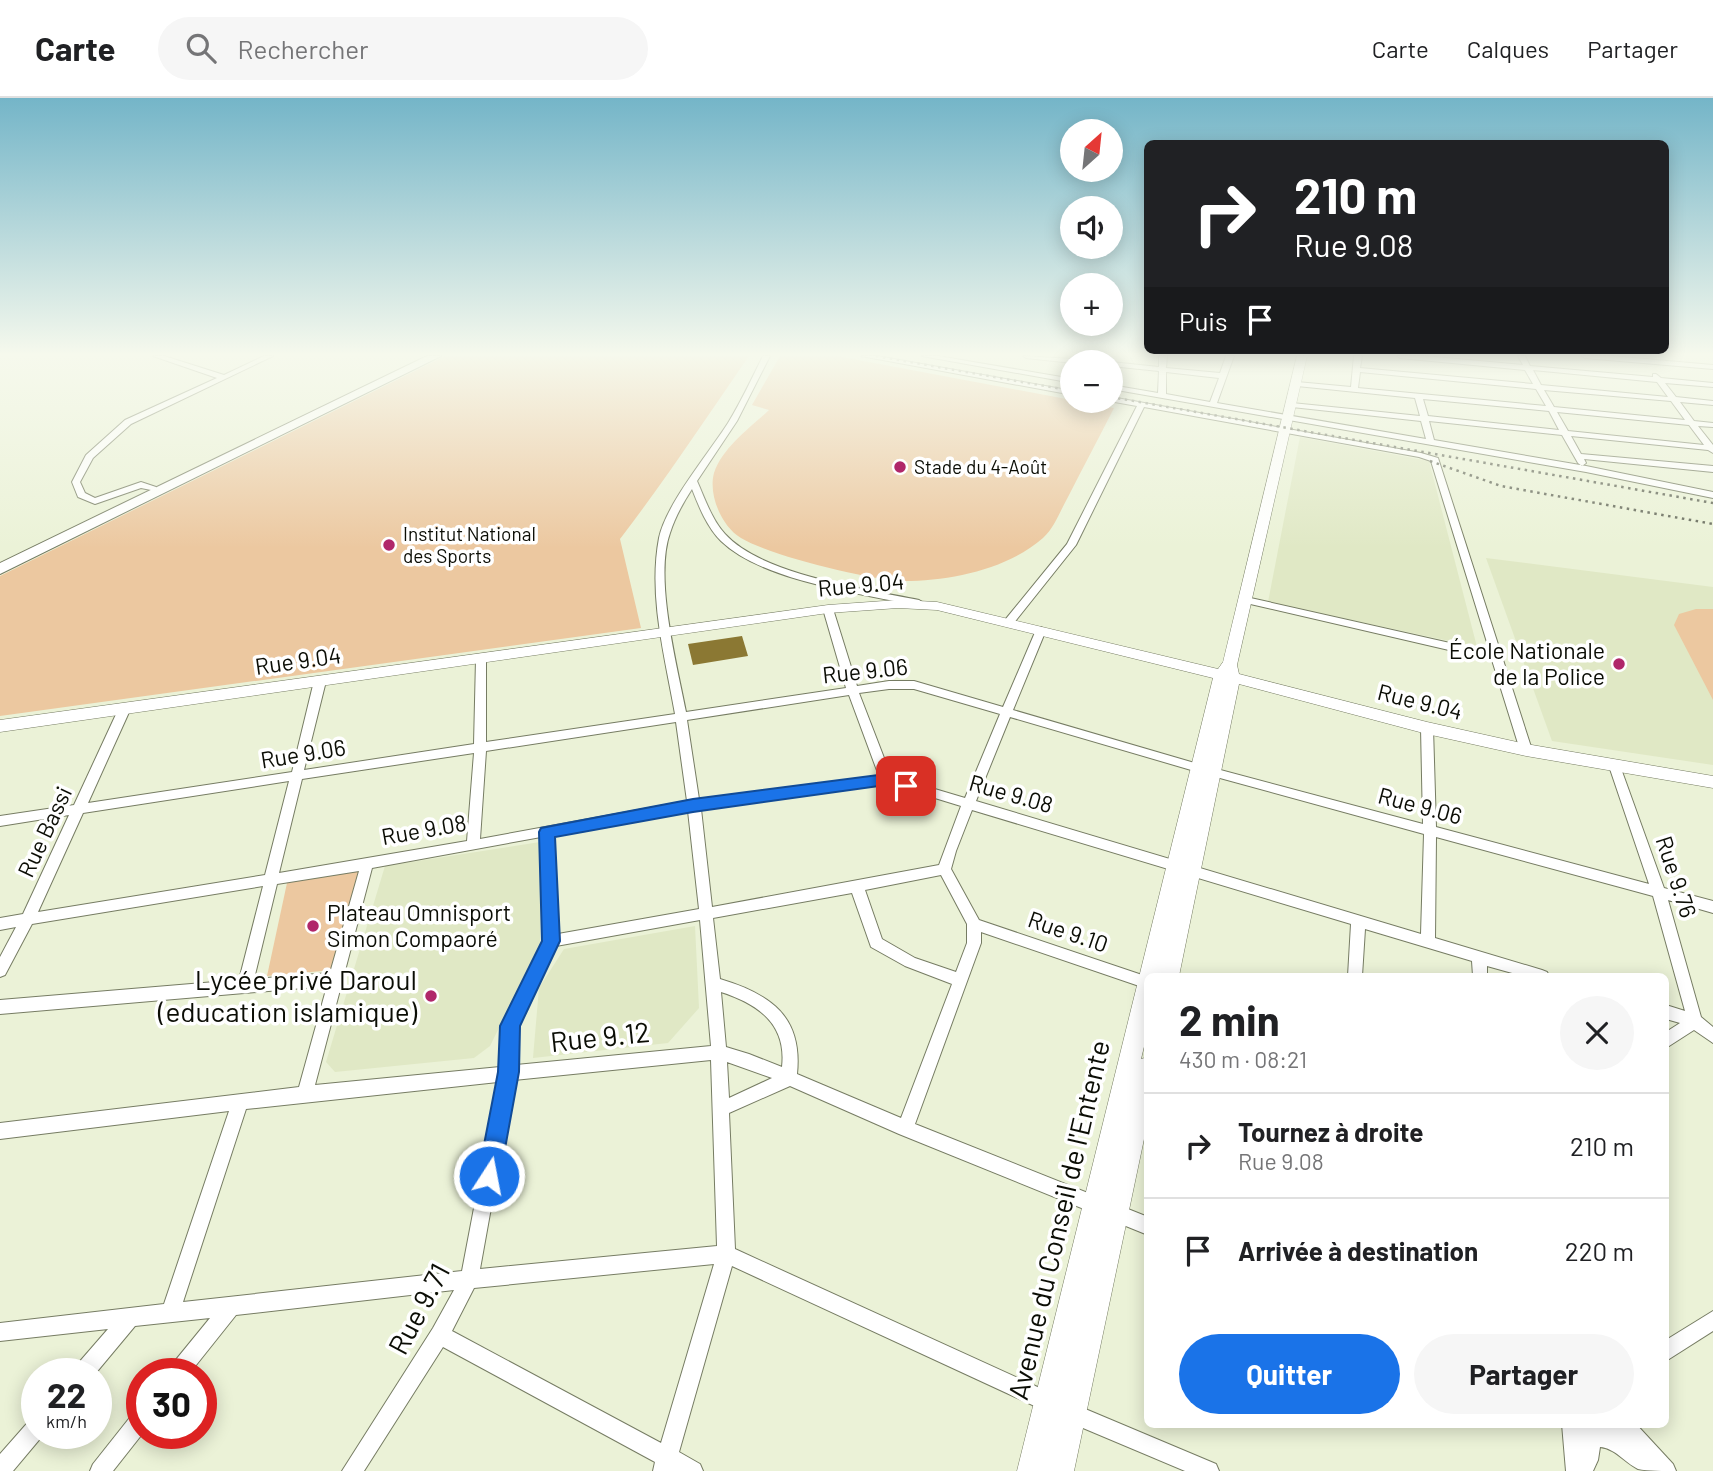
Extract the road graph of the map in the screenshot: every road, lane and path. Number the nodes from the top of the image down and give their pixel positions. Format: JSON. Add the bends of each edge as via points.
{"nodes":[{"id":1,"x":132,"y":420,"type":"edge"},
{"id":2,"x":295,"y":420,"type":"edge"},
{"id":3,"x":305,"y":420,"type":"edge"},
{"id":4,"x":733,"y":420,"type":"edge"},
{"id":5,"x":1133,"y":420,"type":"edge"},
{"id":6,"x":1288,"y":420,"type":"edge"},
{"id":7,"x":1296,"y":420,"type":"edge"},
{"id":8,"x":1301,"y":420,"type":"edge"},
{"id":9,"x":1424,"y":420,"type":"edge"},
{"id":10,"x":1436,"y":420,"type":"edge"},
{"id":11,"x":1557,"y":420,"type":"edge"},
{"id":12,"x":1662,"y":420,"type":"edge"},
{"id":13,"x":1690,"y":420,"type":"edge"},
{"id":14,"x":1692,"y":423,"type":"junction"},
{"id":15,"x":1713,"y":425,"type":"edge"},
{"id":16,"x":1565,"y":432,"type":"junction"},
{"id":17,"x":1431,"y":443,"type":"junction"},
{"id":18,"x":1712,"y":449,"type":"edge"},
{"id":19,"x":1579,"y":456,"type":"junction"},
{"id":20,"x":1586,"y":469,"type":"junction"},
{"id":21,"x":1713,"y":469,"type":"edge"},
{"id":22,"x":693,"y":481,"type":"junction"},
{"id":23,"x":153,"y":489,"type":"junction"},
{"id":24,"x":1713,"y":495,"type":"edge"},
{"id":25,"x":0,"y":564,"type":"edge"},
{"id":26,"x":0,"y":569,"type":"edge"},
{"id":27,"x":1245,"y":600,"type":"junction"},
{"id":28,"x":919,"y":603,"type":"junction"},
{"id":29,"x":828,"y":609,"type":"junction"},
{"id":30,"x":1009,"y":622,"type":"junction"},
{"id":31,"x":1041,"y":630,"type":"junction"},
{"id":32,"x":666,"y":634,"type":"junction"},
{"id":33,"x":1496,"y":657,"type":"junction"},
{"id":34,"x":481,"y":659,"type":"junction"},
{"id":35,"x":1228,"y":672,"type":"junction"},
{"id":36,"x":320,"y":681,"type":"junction"},
{"id":37,"x":853,"y":691,"type":"junction"},
{"id":38,"x":124,"y":710,"type":"junction"},
{"id":39,"x":1006,"y":712,"type":"junction"},
{"id":40,"x":681,"y":718,"type":"junction"},
{"id":41,"x":0,"y":726,"type":"edge"},
{"id":42,"x":1427,"y":728,"type":"junction"},
{"id":43,"x":480,"y":748,"type":"junction"},
{"id":44,"x":1526,"y":750,"type":"junction"},
{"id":45,"x":1615,"y":766,"type":"junction"},
{"id":46,"x":1206,"y":770,"type":"junction"},
{"id":47,"x":295,"y":776,"type":"junction"},
{"id":48,"x":886,"y":779,"type":"junction"},
{"id":49,"x":1713,"y":782,"type":"edge"},
{"id":50,"x":967,"y":805,"type":"junction"},
{"id":51,"x":693,"y":806,"type":"junction"},
{"id":52,"x":79,"y":809,"type":"junction"},
{"id":53,"x":0,"y":821,"type":"edge"},
{"id":54,"x":1430,"y":830,"type":"junction"},
{"id":55,"x":547,"y":832,"type":"junction"},
{"id":56,"x":473,"y":845,"type":"junction"},
{"id":57,"x":367,"y":863,"type":"junction"},
{"id":58,"x":944,"y":869,"type":"junction"},
{"id":59,"x":1184,"y":869,"type":"junction"},
{"id":60,"x":270,"y":880,"type":"junction"},
{"id":61,"x":857,"y":888,"type":"junction"},
{"id":62,"x":1659,"y":892,"type":"junction"},
{"id":63,"x":1713,"y":907,"type":"edge"},
{"id":64,"x":706,"y":912,"type":"junction"},
{"id":65,"x":29,"y":919,"type":"junction"},
{"id":66,"x":1358,"y":923,"type":"junction"},
{"id":67,"x":0,"y":924,"type":"edge"},
{"id":68,"x":974,"y":924,"type":"junction"},
{"id":69,"x":551,"y":941,"type":"junction"},
{"id":70,"x":1428,"y":943,"type":"junction"},
{"id":71,"x":1479,"y":958,"type":"junction"},
{"id":72,"x":0,"y":971,"type":"edge"},
{"id":73,"x":1151,"y":973,"type":"edge"},
{"id":74,"x":1169,"y":973,"type":"edge"},
{"id":75,"x":1356,"y":973,"type":"edge"},
{"id":76,"x":1480,"y":973,"type":"edge"},
{"id":77,"x":1532,"y":973,"type":"edge"},
{"id":78,"x":333,"y":979,"type":"junction"},
{"id":79,"x":959,"y":980,"type":"junction"},
{"id":80,"x":1144,"y":982,"type":"edge"},
{"id":81,"x":712,"y":983,"type":"junction"},
{"id":82,"x":245,"y":985,"type":"junction"},
{"id":83,"x":0,"y":1007,"type":"edge"},
{"id":84,"x":1669,"y":1013,"type":"edge"},
{"id":85,"x":1144,"y":1015,"type":"edge"},
{"id":86,"x":1695,"y":1021,"type":"junction"},
{"id":87,"x":1713,"y":1036,"type":"edge"},
{"id":88,"x":1141,"y":1039,"type":"edge"},
{"id":89,"x":1669,"y":1039,"type":"edge"},
{"id":90,"x":719,"y":1052,"type":"junction"},
{"id":91,"x":509,"y":1072,"type":"junction"},
{"id":92,"x":788,"y":1079,"type":"junction"},
{"id":93,"x":1144,"y":1080,"type":"edge"},
{"id":94,"x":305,"y":1094,"type":"junction"},
{"id":95,"x":240,"y":1103,"type":"junction"},
{"id":96,"x":721,"y":1109,"type":"junction"},
{"id":97,"x":905,"y":1128,"type":"junction"},
{"id":98,"x":0,"y":1131,"type":"edge"},
{"id":99,"x":1105,"y":1209,"type":"junction"},
{"id":100,"x":1144,"y":1224,"type":"edge"},
{"id":101,"x":726,"y":1254,"type":"junction"},
{"id":102,"x":469,"y":1279,"type":"junction"},
{"id":103,"x":230,"y":1307,"type":"junction"},
{"id":104,"x":170,"y":1314,"type":"junction"},
{"id":105,"x":130,"y":1318,"type":"junction"},
{"id":106,"x":1713,"y":1320,"type":"edge"},
{"id":107,"x":0,"y":1332,"type":"edge"},
{"id":108,"x":439,"y":1335,"type":"junction"},
{"id":109,"x":1669,"y":1349,"type":"edge"},
{"id":110,"x":96,"y":1358,"type":"edge"},
{"id":111,"x":190,"y":1358,"type":"edge"},
{"id":112,"x":1048,"y":1402,"type":"junction"},
{"id":113,"x":1072,"y":1413,"type":"junction"},
{"id":114,"x":1596,"y":1428,"type":"edge"},
{"id":115,"x":126,"y":1438,"type":"edge"},
{"id":116,"x":21,"y":1446,"type":"edge"},
{"id":117,"x":666,"y":1465,"type":"edge"},
{"id":118,"x":0,"y":1470,"type":"edge"},
{"id":119,"x":100,"y":1471,"type":"edge"},
{"id":120,"x":352,"y":1471,"type":"edge"},
{"id":121,"x":693,"y":1471,"type":"edge"},
{"id":122,"x":1032,"y":1471,"type":"edge"},
{"id":123,"x":1059,"y":1471,"type":"edge"},
{"id":124,"x":1209,"y":1471,"type":"edge"},
{"id":125,"x":1576,"y":1471,"type":"edge"},
{"id":126,"x":1583,"y":1471,"type":"edge"},
{"id":127,"x":1657,"y":1471,"type":"edge"},
{"id":128,"x":1666,"y":1471,"type":"edge"}],
"edges":[{"from":1,"to":23,"type":"street","via":[[89,457],[76,482],[81,495],[94,501],[141,485]]},
{"from":2,"to":23,"type":"main road"},
{"from":3,"to":26,"type":"main road"},
{"from":4,"to":22,"type":"street"},
{"from":5,"to":30,"type":"street","via":[[1071,545]]},
{"from":6,"to":27,"type":"street"},
{"from":7,"to":33,"type":"street","via":[[1436,462]]},
{"from":8,"to":17,"type":"street"},
{"from":9,"to":17,"type":"street"},
{"from":10,"to":16,"type":"street"},
{"from":11,"to":16,"type":"street"},
{"from":12,"to":14,"type":"street"},
{"from":13,"to":14,"type":"street"},
{"from":14,"to":15,"type":"street"},
{"from":14,"to":18,"type":"street"},
{"from":16,"to":18,"type":"street"},
{"from":16,"to":19,"type":"street"},
{"from":17,"to":20,"type":"street"},
{"from":19,"to":20,"type":"street"},
{"from":19,"to":21,"type":"street"},
{"from":20,"to":24,"type":"street"},
{"from":22,"to":28,"type":"street","via":[[713,526],[748,557],[774,568]]},
{"from":22,"to":32,"type":"street","via":[[664,536],[660,572]]},
{"from":23,"to":25,"type":"main road"},
{"from":27,"to":33,"type":"street"},
{"from":27,"to":35,"type":"street"},
{"from":28,"to":29,"type":"street","name":"Rue 9.04"},
{"from":28,"to":30,"type":"street","name":"Rue 9.04"},
{"from":29,"to":32,"type":"street","name":"Rue 9.04"},
{"from":29,"to":37,"type":"street"},
{"from":30,"to":31,"type":"street","name":"Rue 9.04"},
{"from":31,"to":35,"type":"street","name":"Rue 9.04"},
{"from":31,"to":39,"type":"street"},
{"from":32,"to":34,"type":"street","name":"Rue 9.04"},
{"from":32,"to":40,"type":"street"},
{"from":33,"to":44,"type":"street"},
{"from":34,"to":36,"type":"street","name":"Rue 9.04"},
{"from":34,"to":43,"type":"street"},
{"from":35,"to":42,"type":"street","name":"Rue 9.04"},
{"from":35,"to":46,"type":"street"},
{"from":36,"to":38,"type":"street","name":"Rue 9.04"},
{"from":36,"to":47,"type":"street"},
{"from":37,"to":39,"type":"street","name":"Rue 9.06","via":[[914,685]]},
{"from":37,"to":40,"type":"street","name":"Rue 9.06"},
{"from":37,"to":48,"type":"street"},
{"from":38,"to":41,"type":"street","name":"Rue 9.04"},
{"from":38,"to":52,"type":"street","name":"Rue Bassi"},
{"from":39,"to":46,"type":"street","name":"Rue 9.06"},
{"from":39,"to":50,"type":"street"},
{"from":40,"to":43,"type":"street","name":"Rue 9.06"},
{"from":40,"to":51,"type":"street"},
{"from":42,"to":44,"type":"street","name":"Rue 9.04"},
{"from":42,"to":54,"type":"street"},
{"from":43,"to":47,"type":"street","name":"Rue 9.06"},
{"from":43,"to":56,"type":"street"},
{"from":44,"to":45,"type":"street","name":"Rue 9.04"},
{"from":45,"to":49,"type":"street","name":"Rue 9.04"},
{"from":45,"to":62,"type":"street","name":"Rue 9.76"},
{"from":46,"to":54,"type":"street","name":"Rue 9.06"},
{"from":46,"to":59,"type":"street"},
{"from":47,"to":52,"type":"street","name":"Rue 9.06"},
{"from":47,"to":60,"type":"street"},
{"from":48,"to":50,"type":"street","name":"Rue 9.08"},
{"from":48,"to":51,"type":"street","name":"Rue 9.08"},
{"from":50,"to":58,"type":"street"},
{"from":50,"to":59,"type":"street","name":"Rue 9.08"},
{"from":51,"to":55,"type":"street","name":"Rue 9.08"},
{"from":51,"to":64,"type":"street"},
{"from":52,"to":53,"type":"street","name":"Rue 9.06"},
{"from":52,"to":65,"type":"street","name":"Rue Bassi"},
{"from":54,"to":62,"type":"street","name":"Rue 9.06"},
{"from":54,"to":70,"type":"street"},
{"from":55,"to":56,"type":"street","name":"Rue 9.08"},
{"from":55,"to":69,"type":"street","name":"Rue 9.71"},
{"from":56,"to":57,"type":"street","name":"Rue 9.08"},
{"from":57,"to":60,"type":"street","name":"Rue 9.08"},
{"from":57,"to":78,"type":"street"},
{"from":58,"to":61,"type":"street"},
{"from":58,"to":68,"type":"street"},
{"from":59,"to":66,"type":"street","name":"Rue 9.08"},
{"from":59,"to":73,"type":"street"},
{"from":59,"to":74,"type":"street"},
{"from":60,"to":65,"type":"street","name":"Rue 9.08"},
{"from":60,"to":82,"type":"street"},
{"from":61,"to":64,"type":"street"},
{"from":61,"to":79,"type":"street","via":[[876,943],[910,962]]},
{"from":62,"to":63,"type":"street","name":"Rue 9.06"},
{"from":62,"to":86,"type":"street","name":"Rue 9.76"},
{"from":64,"to":69,"type":"street"},
{"from":64,"to":81,"type":"street"},
{"from":65,"to":67,"type":"street","name":"Rue 9.08"},
{"from":65,"to":72,"type":"street","name":"Rue Bassi"},
{"from":66,"to":70,"type":"street","name":"Rue 9.08"},
{"from":66,"to":75,"type":"street"},
{"from":68,"to":79,"type":"street","via":[[974,943]]},
{"from":68,"to":80,"type":"street","name":"Rue 9.10"},
{"from":69,"to":91,"type":"street","name":"Rue 9.71","via":[[510,1026]]},
{"from":70,"to":71,"type":"street","name":"Rue 9.08"},
{"from":71,"to":76,"type":"street"},
{"from":71,"to":77,"type":"street","name":"Rue 9.08"},
{"from":78,"to":82,"type":"street"},
{"from":78,"to":94,"type":"street"},
{"from":79,"to":97,"type":"street"},
{"from":81,"to":90,"type":"street"},
{"from":81,"to":92,"type":"street","via":[[754,997],[785,1027],[792,1052]]},
{"from":82,"to":83,"type":"street"},
{"from":84,"to":86,"type":"street"},
{"from":85,"to":88,"type":"street","name":"Avenue du Conseil de l'Entente"},
{"from":86,"to":87,"type":"street"},
{"from":86,"to":89,"type":"street"},
{"from":88,"to":99,"type":"street","name":"Avenue du Conseil de l'Entente"},
{"from":90,"to":91,"type":"street","name":"Rue 9.12"},
{"from":90,"to":92,"type":"street","name":"Rue 9.12"},
{"from":90,"to":96,"type":"street"},
{"from":91,"to":94,"type":"street","name":"Rue 9.12"},
{"from":91,"to":102,"type":"street","name":"Rue 9.71"},
{"from":92,"to":96,"type":"street"},
{"from":92,"to":97,"type":"street","name":"Rue 9.12"},
{"from":93,"to":99,"type":"street","name":"Avenue du Conseil de l'Entente"},
{"from":94,"to":95,"type":"street","name":"Rue 9.12"},
{"from":95,"to":98,"type":"street","name":"Rue 9.12"},
{"from":95,"to":104,"type":"street"},
{"from":96,"to":101,"type":"street"},
{"from":97,"to":99,"type":"street","name":"Rue 9.12"},
{"from":99,"to":100,"type":"street","name":"Rue 9.12"},
{"from":99,"to":112,"type":"street","name":"Avenue du Conseil de l'Entente"},
{"from":99,"to":113,"type":"street","name":"Avenue du Conseil de l'Entente"},
{"from":101,"to":102,"type":"street"},
{"from":101,"to":112,"type":"street"},
{"from":101,"to":117,"type":"street"},
{"from":102,"to":103,"type":"street"},
{"from":102,"to":108,"type":"street","name":"Rue 9.71"},
{"from":103,"to":104,"type":"street"},
{"from":103,"to":111,"type":"street"},
{"from":104,"to":105,"type":"street"},
{"from":105,"to":107,"type":"street"},
{"from":105,"to":110,"type":"street"},
{"from":106,"to":109,"type":"street"},
{"from":108,"to":117,"type":"street"},
{"from":108,"to":120,"type":"street","name":"Rue 9.71"},
{"from":112,"to":113,"type":"street"},
{"from":112,"to":122,"type":"street","name":"Avenue du Conseil de l'Entente"},
{"from":113,"to":123,"type":"street","name":"Avenue du Conseil de l'Entente"},
{"from":113,"to":124,"type":"street"},
{"from":114,"to":125,"type":"street"},
{"from":114,"to":126,"type":"street"},
{"from":114,"to":127,"type":"street"},
{"from":114,"to":128,"type":"street","via":[[1633,1435]]},
{"from":115,"to":119,"type":"street"},
{"from":116,"to":118,"type":"street"},
{"from":117,"to":121,"type":"street"}]}
